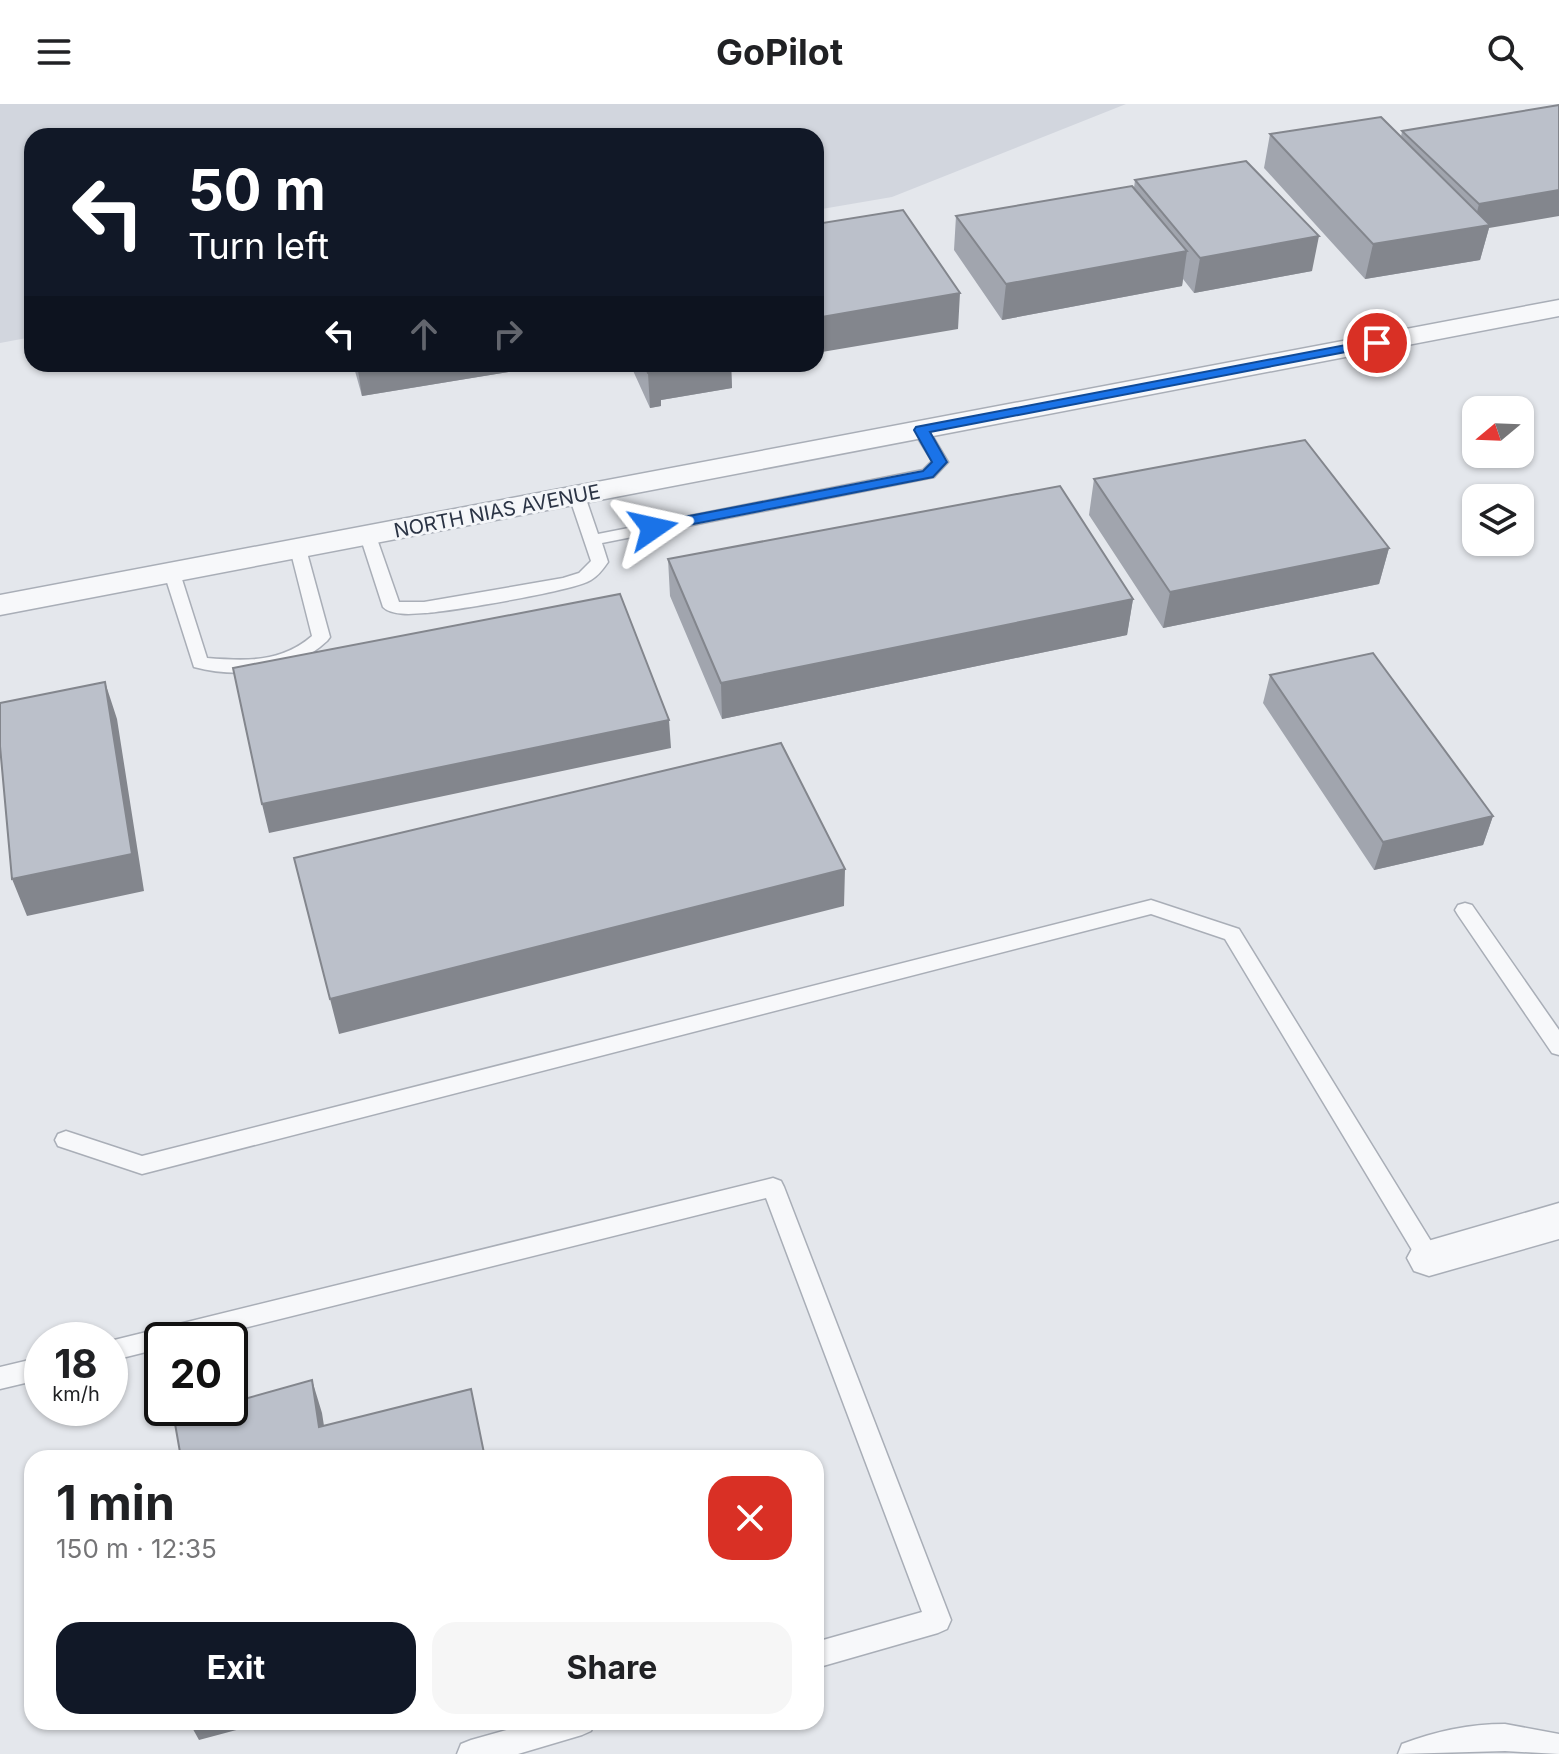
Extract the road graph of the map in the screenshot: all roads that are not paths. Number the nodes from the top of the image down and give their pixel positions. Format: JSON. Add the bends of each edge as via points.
{"nodes":[{"id":1,"x":1559,"y":308,"type":"edge"},
{"id":2,"x":921,"y":430,"type":"junction"},
{"id":3,"x":577,"y":496,"type":"junction"},
{"id":4,"x":368,"y":536,"type":"junction"},
{"id":5,"x":592,"y":540,"type":"junction"},
{"id":6,"x":298,"y":549,"type":"junction"},
{"id":7,"x":172,"y":573,"type":"junction"},
{"id":8,"x":0,"y":605,"type":"edge"},
{"id":9,"x":1465,"y":910,"type":"dead end"},
{"id":10,"x":1559,"y":1047,"type":"edge"},
{"id":11,"x":66,"y":1140,"type":"dead end"},
{"id":12,"x":1559,"y":1221,"type":"edge"},
{"id":13,"x":1429,"y":1258,"type":"joint"},
{"id":14,"x":128,"y":1347,"type":"edge"},
{"id":15,"x":24,"y":1372,"type":"edge"},
{"id":16,"x":0,"y":1378,"type":"edge"},
{"id":17,"x":824,"y":1653,"type":"edge"},
{"id":18,"x":554,"y":1730,"type":"edge"},
{"id":19,"x":1559,"y":1748,"type":"edge"},
{"id":20,"x":471,"y":1754,"type":"edge"},
{"id":21,"x":1412,"y":1754,"type":"edge"}],
"edges":[{"from":1,"to":2,"type":"street","name":"NORTH NIAS AVENUE"},
{"from":2,"to":3,"type":"street","name":"NORTH NIAS AVENUE"},
{"from":2,"to":5,"type":"lane","via":[[940,462],[928,474]]},
{"from":3,"to":4,"type":"street","name":"NORTH NIAS AVENUE"},
{"from":3,"to":5,"type":"lane"},
{"from":4,"to":5,"type":"lane","via":[[392,607],[424,608],[585,577],[600,562]]},
{"from":4,"to":6,"type":"street","name":"NORTH NIAS AVENUE"},
{"from":6,"to":7,"type":"street","name":"NORTH NIAS AVENUE"},
{"from":6,"to":7,"type":"lane","via":[[321,637],[305,654],[259,667],[200,663]]},
{"from":7,"to":8,"type":"street","name":"NORTH NIAS AVENUE"},
{"from":9,"to":10,"type":"lane"},
{"from":11,"to":13,"type":"lane","via":[[142,1165],[1151,907],[1232,934]]},
{"from":12,"to":13,"type":"street"},
{"from":14,"to":17,"type":"lane","via":[[773,1187],[938,1620]]},
{"from":15,"to":16,"type":"lane"},
{"from":18,"to":20,"type":"lane"},
{"from":19,"to":21,"type":"lane","via":[[1494,1736]]}]}
